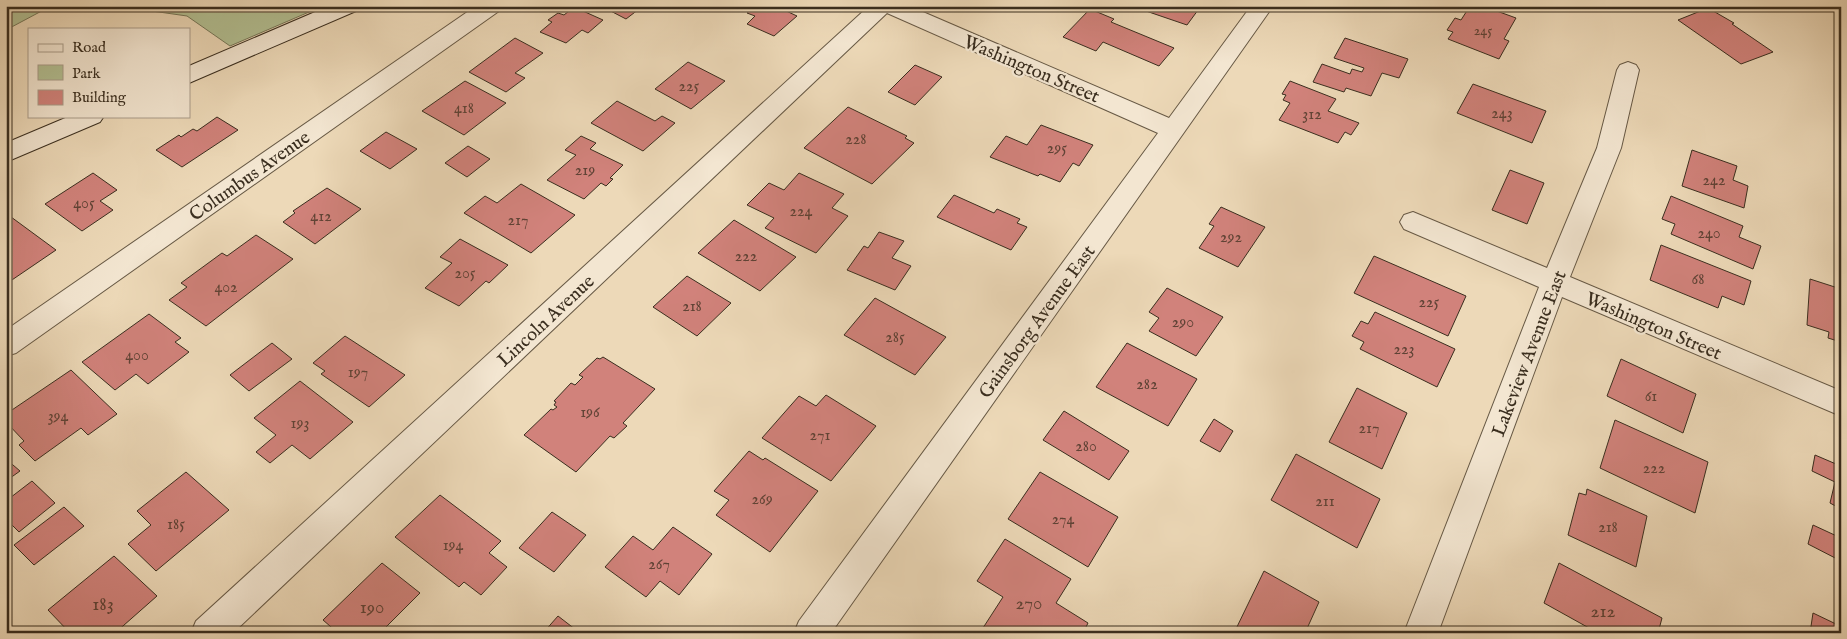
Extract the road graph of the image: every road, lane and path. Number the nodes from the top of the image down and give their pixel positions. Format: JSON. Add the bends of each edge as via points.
{"nodes":[{"id":1,"x":348,"y":6,"type":"edge"},
{"id":2,"x":491,"y":6,"type":"edge"},
{"id":3,"x":882,"y":6,"type":"edge"},
{"id":4,"x":890,"y":6,"type":"edge"},
{"id":5,"x":1260,"y":9,"type":"dead end"},
{"id":6,"x":1628,"y":70,"type":"dead end"},
{"id":7,"x":190,"y":75,"type":"edge"},
{"id":8,"x":87,"y":118,"type":"edge"},
{"id":9,"x":1174,"y":130,"type":"junction"},
{"id":10,"x":6,"y":153,"type":"edge"},
{"id":11,"x":1413,"y":222,"type":"dead end"},
{"id":12,"x":1554,"y":283,"type":"junction"},
{"id":13,"x":6,"y":344,"type":"edge"},
{"id":14,"x":1841,"y":404,"type":"edge"},
{"id":15,"x":208,"y":633,"type":"edge"},
{"id":16,"x":812,"y":633,"type":"edge"},
{"id":17,"x":1421,"y":633,"type":"edge"}],
"edges":[{"from":1,"to":7,"type":"street"},
{"from":2,"to":13,"type":"street","name":"Columbus Avenue"},
{"from":3,"to":15,"type":"street","name":"Lincoln Avenue"},
{"from":4,"to":9,"type":"street","name":"Washington Street"},
{"from":5,"to":9,"type":"street","name":"Gainsborg Avenue East"},
{"from":6,"to":12,"type":"street","name":"Lakeview Avenue East","via":[[1609,148]]},
{"from":8,"to":10,"type":"street"},
{"from":9,"to":16,"type":"street","name":"Gainsborg Avenue East"},
{"from":11,"to":12,"type":"street","name":"Washington Street"},
{"from":12,"to":14,"type":"street","name":"Washington Street"},
{"from":12,"to":17,"type":"street","name":"Lakeview Avenue East"}]}
